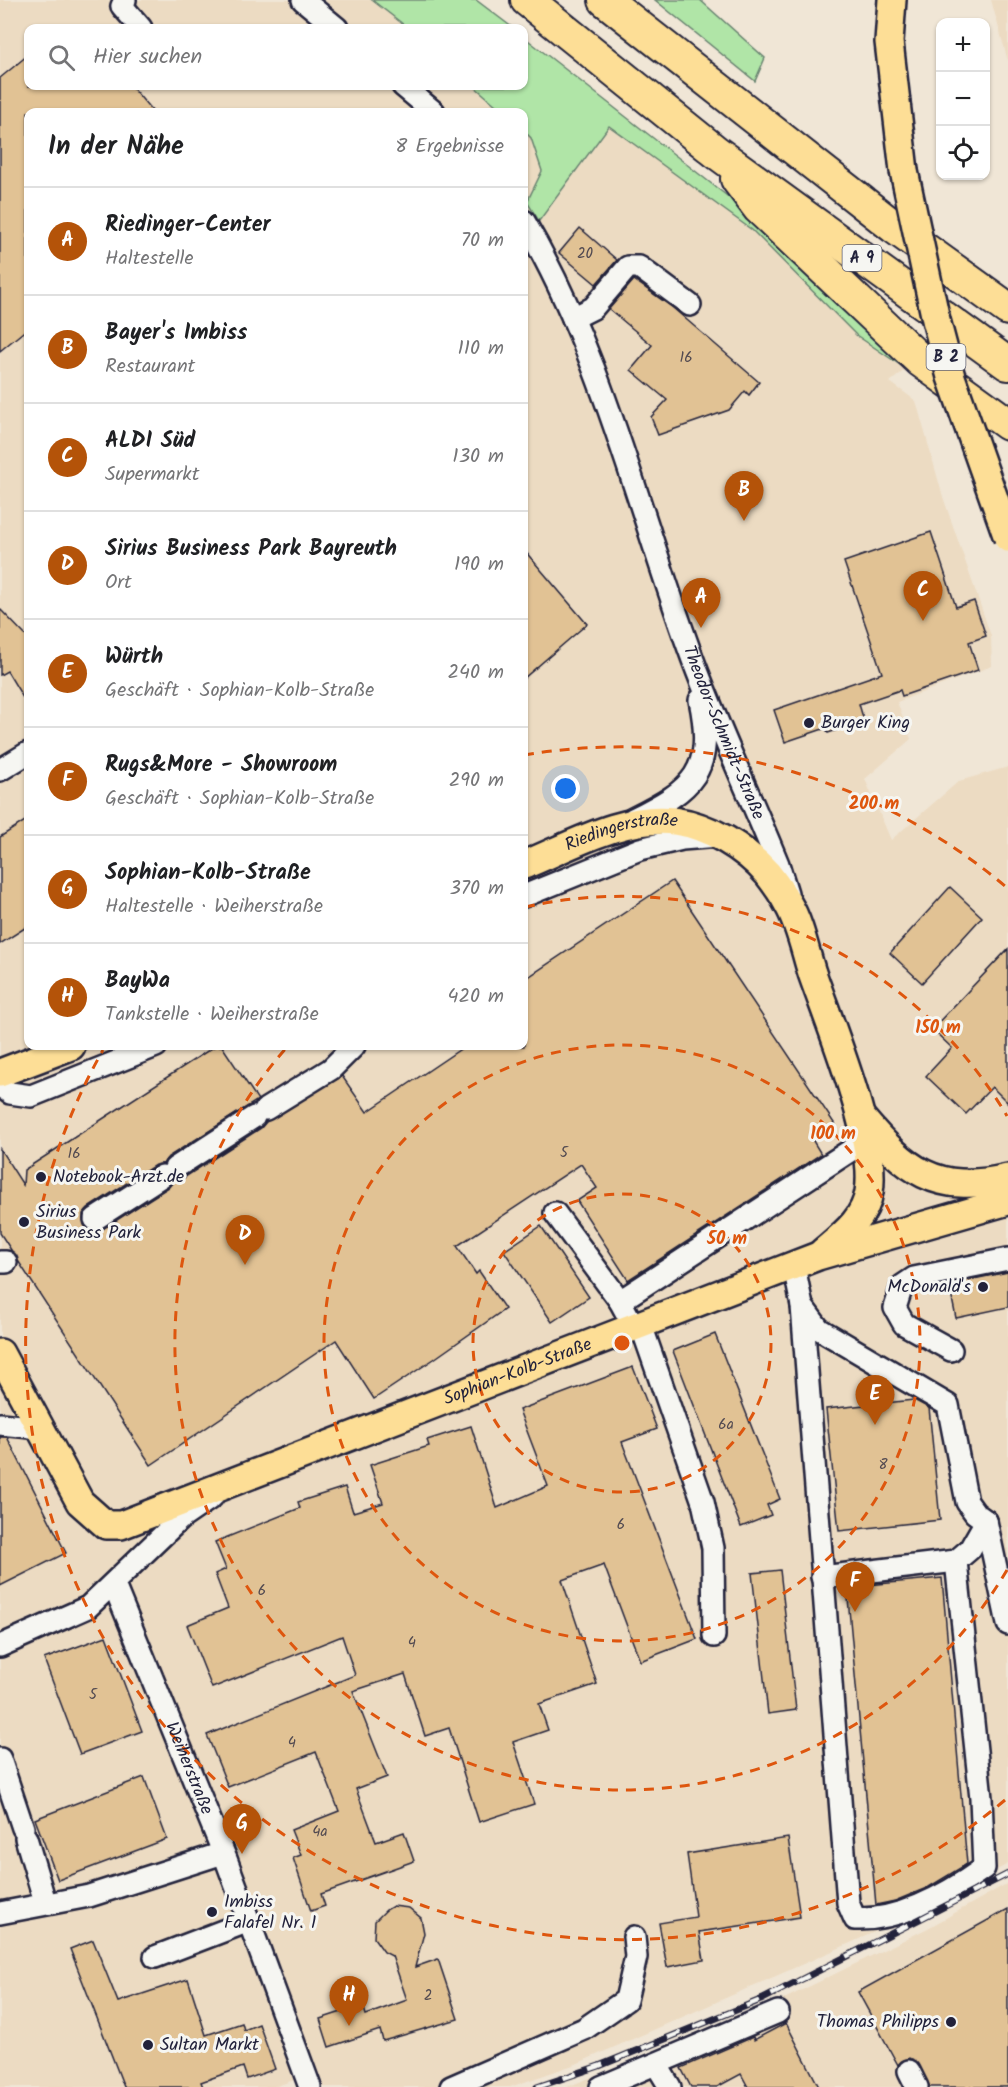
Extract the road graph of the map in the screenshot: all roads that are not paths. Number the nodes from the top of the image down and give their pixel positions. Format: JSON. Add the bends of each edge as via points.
{"nodes":[{"id":1,"x":125,"y":0,"type":"edge"},
{"id":2,"x":303,"y":0,"type":"edge"},
{"id":3,"x":527,"y":0,"type":"edge"},
{"id":4,"x":605,"y":0,"type":"edge"},
{"id":5,"x":892,"y":0,"type":"edge"},
{"id":6,"x":138,"y":24,"type":"edge"},
{"id":7,"x":332,"y":24,"type":"edge"},
{"id":8,"x":408,"y":90,"type":"edge"},
{"id":9,"x":429,"y":108,"type":"edge"},
{"id":10,"x":716,"y":152,"type":"junction"},
{"id":11,"x":528,"y":228,"type":"edge"},
{"id":12,"x":690,"y":305,"type":"dead end"},
{"id":13,"x":1008,"y":309,"type":"edge"},
{"id":14,"x":573,"y":318,"type":"junction"},
{"id":15,"x":1008,"y":364,"type":"edge"},
{"id":16,"x":1008,"y":424,"type":"edge"},
{"id":17,"x":1008,"y":538,"type":"edge"},
{"id":18,"x":689,"y":650,"type":"junction"},
{"id":19,"x":24,"y":755,"type":"edge"},
{"id":20,"x":0,"y":770,"type":"edge"},
{"id":21,"x":618,"y":827,"type":"junction"},
{"id":22,"x":720,"y":836,"type":"junction"},
{"id":23,"x":528,"y":864,"type":"edge"},
{"id":24,"x":528,"y":894,"type":"edge"},
{"id":25,"x":789,"y":905,"type":"junction"},
{"id":26,"x":62,"y":1050,"type":"edge"},
{"id":27,"x":146,"y":1050,"type":"edge"},
{"id":28,"x":350,"y":1050,"type":"edge"},
{"id":29,"x":0,"y":1074,"type":"edge"},
{"id":30,"x":0,"y":1086,"type":"edge"},
{"id":31,"x":862,"y":1129,"type":"junction"},
{"id":32,"x":1008,"y":1178,"type":"edge"},
{"id":33,"x":1008,"y":1201,"type":"edge"},
{"id":34,"x":555,"y":1213,"type":"dead end"},
{"id":35,"x":95,"y":1219,"type":"dead end"},
{"id":36,"x":1008,"y":1259,"type":"edge"},
{"id":37,"x":806,"y":1261,"type":"junction"},
{"id":38,"x":620,"y":1301,"type":"junction"},
{"id":39,"x":802,"y":1306,"type":"junction"},
{"id":40,"x":638,"y":1326,"type":"junction"},
{"id":41,"x":951,"y":1350,"type":"dead end"},
{"id":42,"x":0,"y":1353,"type":"edge"},
{"id":43,"x":0,"y":1424,"type":"edge"},
{"id":44,"x":40,"y":1428,"type":"junction"},
{"id":45,"x":240,"y":1478,"type":"junction"},
{"id":46,"x":986,"y":1521,"type":"junction"},
{"id":47,"x":956,"y":1561,"type":"junction"},
{"id":48,"x":822,"y":1577,"type":"junction"},
{"id":49,"x":114,"y":1585,"type":"junction"},
{"id":50,"x":1008,"y":1624,"type":"edge"},
{"id":51,"x":714,"y":1636,"type":"dead end"},
{"id":52,"x":0,"y":1646,"type":"edge"},
{"id":53,"x":0,"y":1759,"type":"edge"},
{"id":54,"x":223,"y":1853,"type":"junction"},
{"id":55,"x":45,"y":1902,"type":"junction"},
{"id":56,"x":0,"y":1913,"type":"edge"},
{"id":57,"x":249,"y":1921,"type":"junction"},
{"id":58,"x":634,"y":1937,"type":"dead end"},
{"id":59,"x":155,"y":1957,"type":"dead end"},
{"id":60,"x":778,"y":2012,"type":"dead end"},
{"id":61,"x":656,"y":2064,"type":"junction"},
{"id":62,"x":309,"y":2087,"type":"edge"},
{"id":63,"x":451,"y":2087,"type":"edge"},
{"id":64,"x":601,"y":2087,"type":"edge"},
{"id":65,"x":670,"y":2087,"type":"edge"}],
"edges":[{"from":1,"to":6,"type":"street","via":[[122,6]]},
{"from":2,"to":7,"type":"street"},
{"from":3,"to":10,"type":"highway","number":"A 9"},
{"from":4,"to":13,"type":"highway","number":"A 9","via":[[894,228]]},
{"from":5,"to":17,"type":"main road","number":"B 2","bridge":true,"via":[[889,42],[906,192],[951,377]]},
{"from":8,"to":9,"type":"street"},
{"from":10,"to":15,"type":"highway","number":"A 9"},
{"from":10,"to":16,"type":"highway","via":[[759,208],[921,361]]},
{"from":11,"to":14,"type":"street","name":"Theodor-Schmidt-Straße"},
{"from":12,"to":14,"type":"street","via":[[639,267],[628,267],[593,308]]},
{"from":14,"to":18,"type":"street","name":"Theodor-Schmidt-Straße"},
{"from":18,"to":21,"type":"street","via":[[705,726],[705,748],[699,766],[690,784],[675,797]]},
{"from":18,"to":25,"type":"street","name":"Theodor-Schmidt-Straße","via":[[778,864]]},
{"from":19,"to":20,"type":"street"},
{"from":21,"to":22,"type":"main road","name":"Riedingerstraße","via":[[651,819],[677,821]]},
{"from":21,"to":23,"type":"main road","name":"Riedingerstraße"},
{"from":22,"to":24,"type":"street","name":"Riedingerstraße","via":[[682,839],[640,849]]},
{"from":22,"to":25,"type":"main road","name":"Riedingerstraße","via":[[768,874]]},
{"from":25,"to":31,"type":"main road","name":"Theodor-Schmidt-Straße"},
{"from":26,"to":29,"type":"main road"},
{"from":27,"to":30,"type":"street","via":[[31,1096],[10,1093]]},
{"from":28,"to":35,"type":"street","via":[[331,1069]]},
{"from":31,"to":32,"type":"main road","via":[[912,1169],[935,1178],[959,1183]]},
{"from":31,"to":37,"type":"main road","via":[[870,1181],[866,1205],[852,1225]]},
{"from":31,"to":38,"type":"street"},
{"from":33,"to":37,"type":"main road","name":"Sophian-Kolb-Straße"},
{"from":34,"to":38,"type":"street"},
{"from":36,"to":41,"type":"street","via":[[914,1278],[902,1286],[896,1308],[902,1321]]},
{"from":37,"to":39,"type":"street"},
{"from":37,"to":40,"type":"main road","name":"Sophian-Kolb-Straße"},
{"from":38,"to":40,"type":"street"},
{"from":39,"to":46,"type":"street","via":[[819,1329],[948,1405],[967,1502]]},
{"from":39,"to":48,"type":"street"},
{"from":40,"to":45,"type":"main road","name":"Sophian-Kolb-Straße"},
{"from":40,"to":51,"type":"street","via":[[703,1502],[713,1548]]},
{"from":42,"to":44,"type":"main road"},
{"from":43,"to":44,"type":"street"},
{"from":44,"to":45,"type":"main road","via":[[80,1502],[106,1525],[121,1525]]},
{"from":45,"to":49,"type":"street","via":[[180,1519]]},
{"from":46,"to":47,"type":"street","via":[[970,1549]]},
{"from":46,"to":50,"type":"street"},
{"from":47,"to":48,"type":"street"},
{"from":47,"to":48,"type":"street","via":[[981,1798],[984,1868],[957,1888],[926,1903],[871,1920],[855,1919],[848,1903]]},
{"from":49,"to":52,"type":"street","via":[[71,1617]]},
{"from":49,"to":54,"type":"street","name":"Weiherstraße"},
{"from":53,"to":55,"type":"street"},
{"from":54,"to":55,"type":"street","via":[[89,1896]]},
{"from":54,"to":57,"type":"street","name":"Weiherstraße"},
{"from":55,"to":56,"type":"street"},
{"from":57,"to":59,"type":"street"},
{"from":57,"to":62,"type":"street","name":"Weiherstraße"},
{"from":58,"to":63,"type":"street","via":[[636,1957],[626,2000],[584,2029]]},
{"from":60,"to":61,"type":"street"},
{"from":61,"to":64,"type":"street"},
{"from":61,"to":65,"type":"street"}]}
